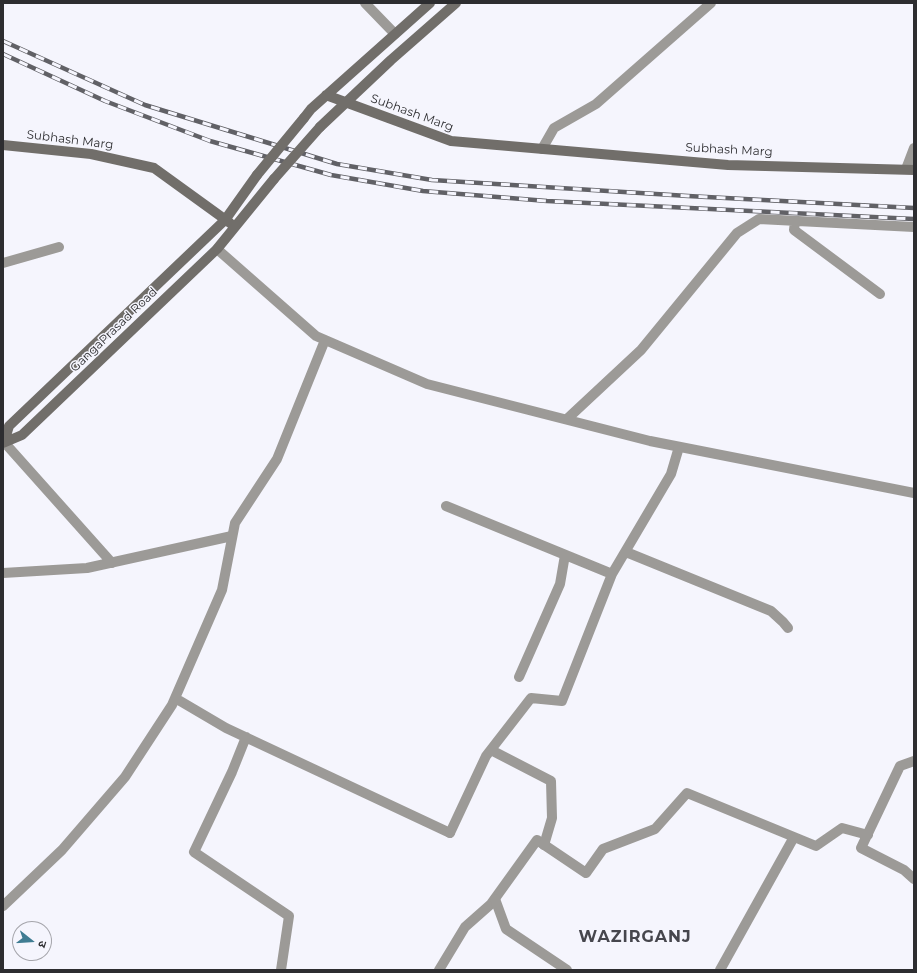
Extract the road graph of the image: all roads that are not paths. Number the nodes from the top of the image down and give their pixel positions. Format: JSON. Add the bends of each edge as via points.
{"nodes":[{"id":1,"x":365,"y":3,"type":"edge"},
{"id":2,"x":430,"y":3,"type":"edge"},
{"id":3,"x":456,"y":3,"type":"edge"},
{"id":4,"x":711,"y":3,"type":"edge"},
{"id":5,"x":395,"y":34,"type":"junction"},
{"id":6,"x":326,"y":95,"type":"junction"},
{"id":7,"x":346,"y":103,"type":"junction"},
{"id":8,"x":3,"y":145,"type":"edge"},
{"id":9,"x":914,"y":148,"type":"edge"},
{"id":10,"x":542,"y":149,"type":"junction"},
{"id":11,"x":910,"y":170,"type":"edge"},
{"id":12,"x":225,"y":220,"type":"junction"},
{"id":13,"x":795,"y":221,"type":"junction"},
{"id":14,"x":236,"y":227,"type":"junction"},
{"id":15,"x":914,"y":227,"type":"edge"},
{"id":16,"x":59,"y":247,"type":"dead end"},
{"id":17,"x":217,"y":249,"type":"junction"},
{"id":18,"x":3,"y":263,"type":"edge"},
{"id":19,"x":880,"y":294,"type":"dead end"},
{"id":20,"x":325,"y":340,"type":"junction"},
{"id":21,"x":567,"y":420,"type":"junction"},
{"id":22,"x":6,"y":423,"type":"edge"},
{"id":23,"x":3,"y":443,"type":"edge"},
{"id":24,"x":679,"y":447,"type":"junction"},
{"id":25,"x":914,"y":493,"type":"edge"},
{"id":26,"x":446,"y":506,"type":"dead end"},
{"id":27,"x":232,"y":536,"type":"junction"},
{"id":28,"x":626,"y":552,"type":"junction"},
{"id":29,"x":565,"y":555,"type":"junction"},
{"id":30,"x":112,"y":563,"type":"junction"},
{"id":31,"x":3,"y":573,"type":"edge"},
{"id":32,"x":612,"y":574,"type":"junction"},
{"id":33,"x":788,"y":628,"type":"dead end"},
{"id":34,"x":520,"y":677,"type":"dead end"},
{"id":35,"x":175,"y":698,"type":"junction"},
{"id":36,"x":246,"y":737,"type":"junction"},
{"id":37,"x":491,"y":750,"type":"junction"},
{"id":38,"x":914,"y":761,"type":"edge"},
{"id":39,"x":868,"y":835,"type":"junction"},
{"id":40,"x":794,"y":837,"type":"junction"},
{"id":41,"x":544,"y":845,"type":"junction"},
{"id":42,"x":914,"y":879,"type":"edge"},
{"id":43,"x":494,"y":899,"type":"junction"},
{"id":44,"x":3,"y":906,"type":"edge"},
{"id":45,"x":281,"y":970,"type":"edge"},
{"id":46,"x":439,"y":970,"type":"edge"},
{"id":47,"x":567,"y":970,"type":"edge"},
{"id":48,"x":720,"y":970,"type":"edge"}],
"edges":[{"from":1,"to":5,"type":"street"},
{"from":2,"to":5,"type":"street"},
{"from":3,"to":7,"type":"street"},
{"from":4,"to":10,"type":"street","via":[[596,104],[554,128]]},
{"from":5,"to":6,"type":"street"},
{"from":6,"to":7,"type":"street","name":"Subhash Marg"},
{"from":6,"to":12,"type":"street","bridge":true,"via":[[311,109]]},
{"from":7,"to":10,"type":"street","name":"Subhash Marg","via":[[451,141]]},
{"from":7,"to":14,"type":"street","bridge":true,"via":[[320,127]]},
{"from":8,"to":12,"type":"street","name":"Subhash Marg","via":[[91,154],[154,168]]},
{"from":9,"to":11,"type":"street"},
{"from":10,"to":11,"type":"street","name":"Subhash Marg","via":[[728,165]]},
{"from":12,"to":14,"type":"street","name":"Subhash Marg"},
{"from":12,"to":22,"type":"street"},
{"from":13,"to":15,"type":"street"},
{"from":13,"to":19,"type":"street","via":[[794,230]]},
{"from":13,"to":21,"type":"street","via":[[759,219],[738,233],[641,350]]},
{"from":14,"to":17,"type":"street","name":"GangaPrasad Road"},
{"from":16,"to":18,"type":"street"},
{"from":17,"to":20,"type":"street","via":[[316,336]]},
{"from":17,"to":23,"type":"street","name":"GangaPrasad Road","via":[[22,436]]},
{"from":20,"to":21,"type":"street","via":[[427,384]]},
{"from":20,"to":27,"type":"street","via":[[277,459],[235,523]]},
{"from":21,"to":24,"type":"street"},
{"from":22,"to":23,"type":"street"},
{"from":23,"to":30,"type":"street"},
{"from":24,"to":25,"type":"street"},
{"from":24,"to":28,"type":"street","via":[[671,474]]},
{"from":26,"to":29,"type":"street"},
{"from":27,"to":30,"type":"street"},
{"from":27,"to":35,"type":"street","via":[[222,590]]},
{"from":28,"to":32,"type":"street"},
{"from":28,"to":33,"type":"street","via":[[771,611]]},
{"from":29,"to":32,"type":"street"},
{"from":29,"to":34,"type":"street","via":[[560,584]]},
{"from":30,"to":31,"type":"street","via":[[86,568]]},
{"from":32,"to":37,"type":"street","via":[[562,701],[531,698]]},
{"from":35,"to":36,"type":"street"},
{"from":35,"to":44,"type":"street","via":[[125,777],[62,850]]},
{"from":36,"to":37,"type":"street","via":[[450,833]]},
{"from":36,"to":45,"type":"street","via":[[194,852],[289,916]]},
{"from":37,"to":41,"type":"street","via":[[551,781],[552,818]]},
{"from":38,"to":39,"type":"street","via":[[900,766]]},
{"from":39,"to":40,"type":"street","via":[[842,828],[816,846]]},
{"from":39,"to":42,"type":"street","via":[[861,848],[904,870]]},
{"from":40,"to":41,"type":"street","via":[[687,792],[655,829],[603,849],[586,873]]},
{"from":40,"to":48,"type":"street"},
{"from":41,"to":43,"type":"street","via":[[537,840]]},
{"from":43,"to":46,"type":"street","via":[[465,926]]},
{"from":43,"to":47,"type":"street","via":[[506,929]]}]}
